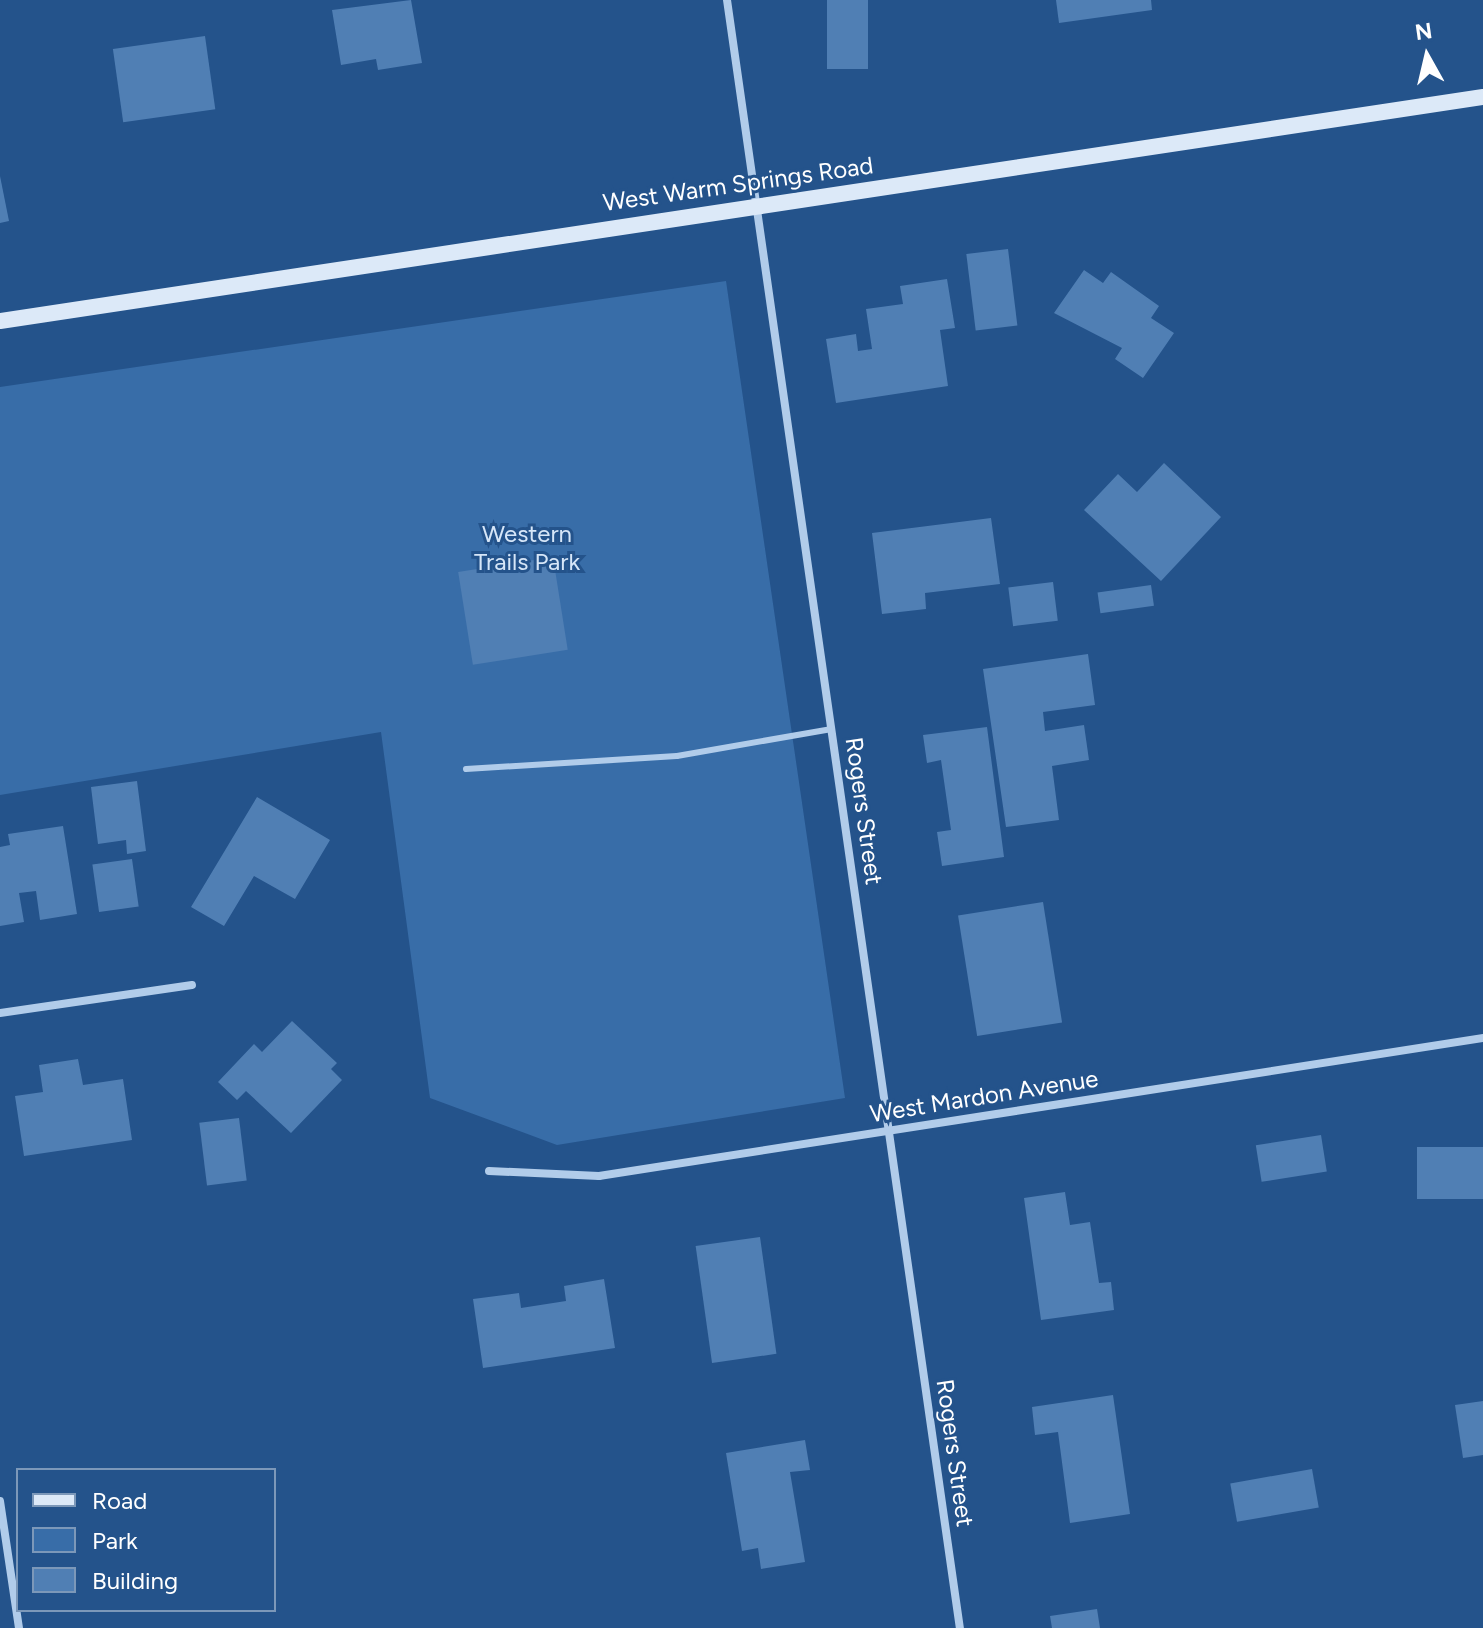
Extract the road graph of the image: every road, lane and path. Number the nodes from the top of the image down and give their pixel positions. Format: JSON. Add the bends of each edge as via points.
{"nodes":[{"id":1,"x":727,"y":0,"type":"edge"},
{"id":2,"x":1483,"y":97,"type":"edge"},
{"id":3,"x":757,"y":204,"type":"junction"},
{"id":4,"x":0,"y":321,"type":"edge"},
{"id":5,"x":832,"y":729,"type":"junction"},
{"id":6,"x":466,"y":769,"type":"dead end"},
{"id":7,"x":192,"y":985,"type":"dead end"},
{"id":8,"x":0,"y":1013,"type":"edge"},
{"id":9,"x":1483,"y":1038,"type":"edge"},
{"id":10,"x":890,"y":1131,"type":"junction"},
{"id":11,"x":489,"y":1171,"type":"dead end"},
{"id":12,"x":0,"y":1501,"type":"edge"},
{"id":13,"x":16,"y":1608,"type":"edge"},
{"id":14,"x":960,"y":1628,"type":"edge"}],
"edges":[{"from":1,"to":3,"type":"street","name":"Rogers Street"},
{"from":2,"to":3,"type":"main road","name":"West Warm Springs Road"},
{"from":3,"to":4,"type":"main road","name":"West Warm Springs Road"},
{"from":3,"to":5,"type":"street","name":"Rogers Street"},
{"from":5,"to":6,"type":"lane","via":[[677,756]]},
{"from":5,"to":10,"type":"street","name":"Rogers Street"},
{"from":7,"to":8,"type":"street"},
{"from":9,"to":10,"type":"street","name":"West Mardon Avenue"},
{"from":10,"to":11,"type":"street","name":"West Mardon Avenue","via":[[599,1176]]},
{"from":10,"to":14,"type":"street","name":"Rogers Street"},
{"from":12,"to":13,"type":"street"}]}
